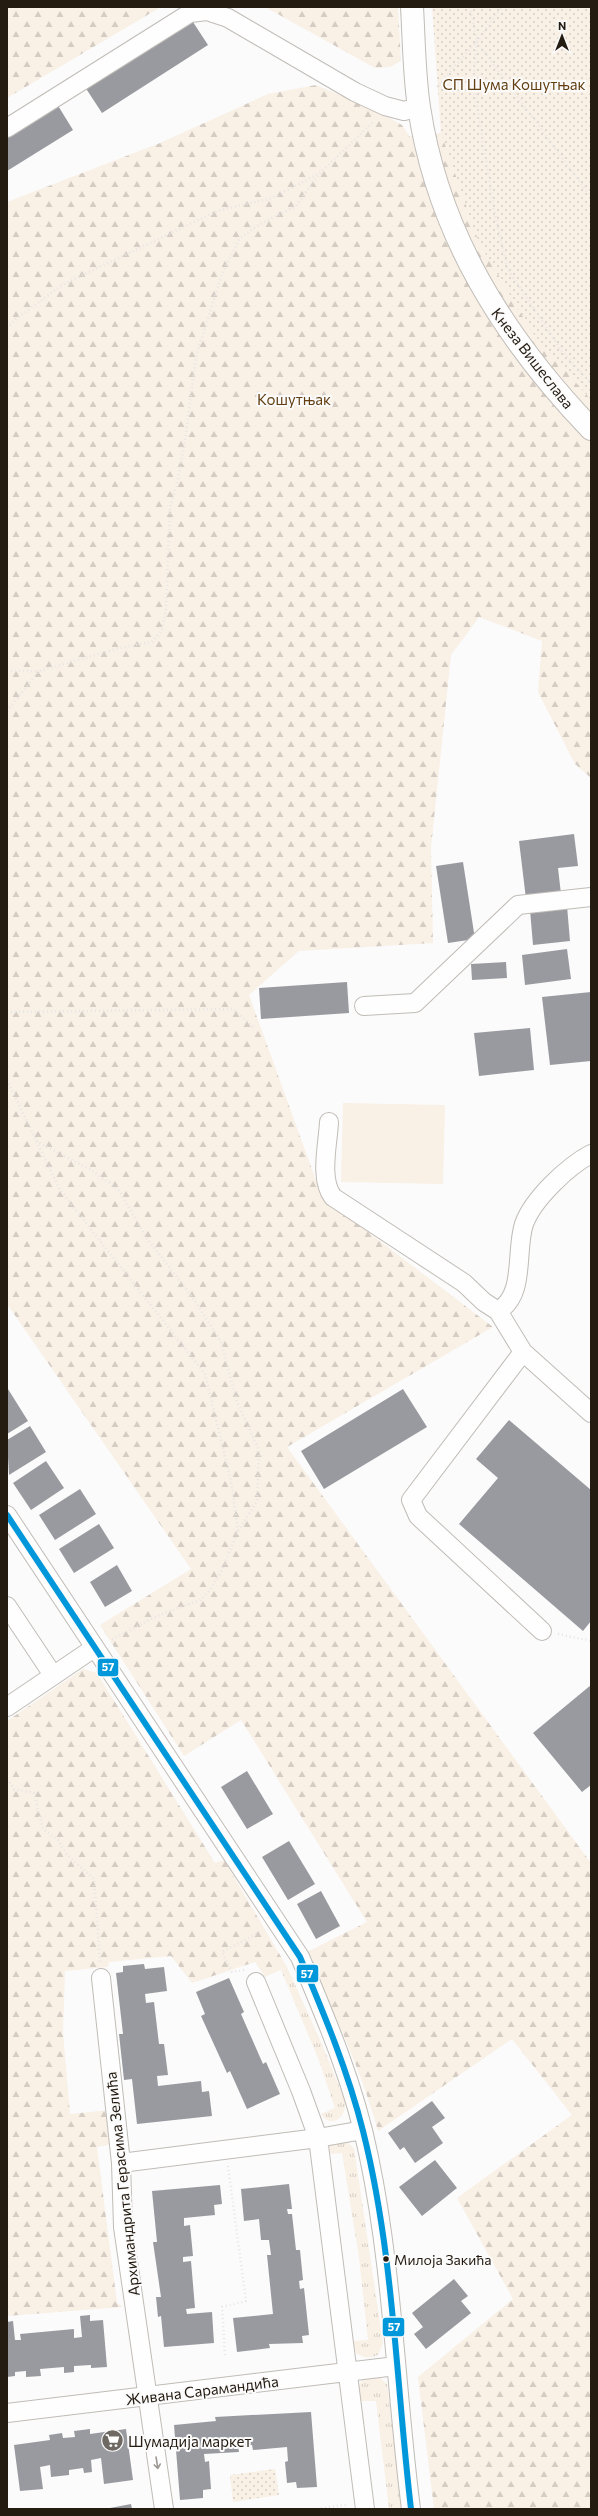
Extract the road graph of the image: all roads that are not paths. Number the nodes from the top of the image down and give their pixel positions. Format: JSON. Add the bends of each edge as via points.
{"nodes":[{"id":1,"x":412,"y":7,"type":"edge"},
{"id":2,"x":419,"y":107,"type":"junction"},
{"id":3,"x":7,"y":128,"type":"edge"},
{"id":4,"x":591,"y":430,"type":"edge"},
{"id":5,"x":591,"y":898,"type":"edge"},
{"id":6,"x":364,"y":1006,"type":"dead end"},
{"id":7,"x":329,"y":1122,"type":"dead end"},
{"id":8,"x":591,"y":1154,"type":"edge"},
{"id":9,"x":498,"y":1311,"type":"junction"},
{"id":10,"x":523,"y":1352,"type":"junction"},
{"id":11,"x":591,"y":1413,"type":"edge"},
{"id":12,"x":7,"y":1516,"type":"edge"},
{"id":13,"x":7,"y":1606,"type":"edge"},
{"id":14,"x":542,"y":1630,"type":"road end"},
{"id":15,"x":94,"y":1648,"type":"junction"},
{"id":16,"x":53,"y":1675,"type":"junction"},
{"id":17,"x":7,"y":1707,"type":"edge"},
{"id":18,"x":101,"y":1978,"type":"road end"},
{"id":19,"x":251,"y":1979,"type":"road end"},
{"id":20,"x":363,"y":2130,"type":"junction"},
{"id":21,"x":318,"y":2138,"type":"junction"},
{"id":22,"x":122,"y":2163,"type":"junction"},
{"id":23,"x":396,"y":2366,"type":"junction"},
{"id":24,"x":347,"y":2372,"type":"junction"},
{"id":25,"x":147,"y":2397,"type":"junction"},
{"id":26,"x":7,"y":2413,"type":"edge"},
{"id":27,"x":365,"y":2506,"type":"edge"},
{"id":28,"x":164,"y":2509,"type":"edge"},
{"id":29,"x":411,"y":2509,"type":"edge"}],
"edges":[{"from":1,"to":2,"type":"main road","name":"Кнеза Вишеслава"},
{"from":2,"to":3,"type":"street","via":[[404,112],[385,106],[355,92],[228,18],[207,11],[190,13]]},
{"from":2,"to":4,"type":"main road","name":"Кнеза Вишеслава","via":[[441,196],[471,267],[499,316],[526,355]]},
{"from":5,"to":6,"type":"street","via":[[518,905],[415,1003]]},
{"from":7,"to":9,"type":"street","via":[[326,1179],[327,1189],[333,1197],[464,1283]]},
{"from":8,"to":9,"type":"street","via":[[554,1183],[530,1213],[522,1234],[514,1292],[510,1302]]},
{"from":9,"to":10,"type":"street"},
{"from":10,"to":11,"type":"street"},
{"from":10,"to":14,"type":"street","via":[[411,1500],[418,1516]]},
{"from":12,"to":15,"type":"street"},
{"from":13,"to":16,"type":"street"},
{"from":15,"to":16,"type":"street"},
{"from":15,"to":20,"type":"street","via":[[300,1958],[331,2029],[351,2084]]},
{"from":16,"to":17,"type":"street"},
{"from":18,"to":22,"type":"street","name":"Архимандрита Герасима Зелића"},
{"from":19,"to":21,"type":"street","via":[[301,2091]]},
{"from":20,"to":21,"type":"street"},
{"from":20,"to":23,"type":"street","via":[[370,2158],[384,2254]]},
{"from":21,"to":22,"type":"street"},
{"from":21,"to":24,"type":"street"},
{"from":22,"to":25,"type":"street","name":"Архимандрита Герасима Зелића","via":[[123,2227]]},
{"from":23,"to":24,"type":"street","name":"Живана Сарамандића"},
{"from":23,"to":29,"type":"street"},
{"from":24,"to":25,"type":"street","name":"Живана Сарамандића"},
{"from":24,"to":27,"type":"street"},
{"from":25,"to":26,"type":"street","name":"Живана Сарамандића"},
{"from":25,"to":28,"type":"street","name":"Архимандрита Герасима Зелића","one_way":true}]}
